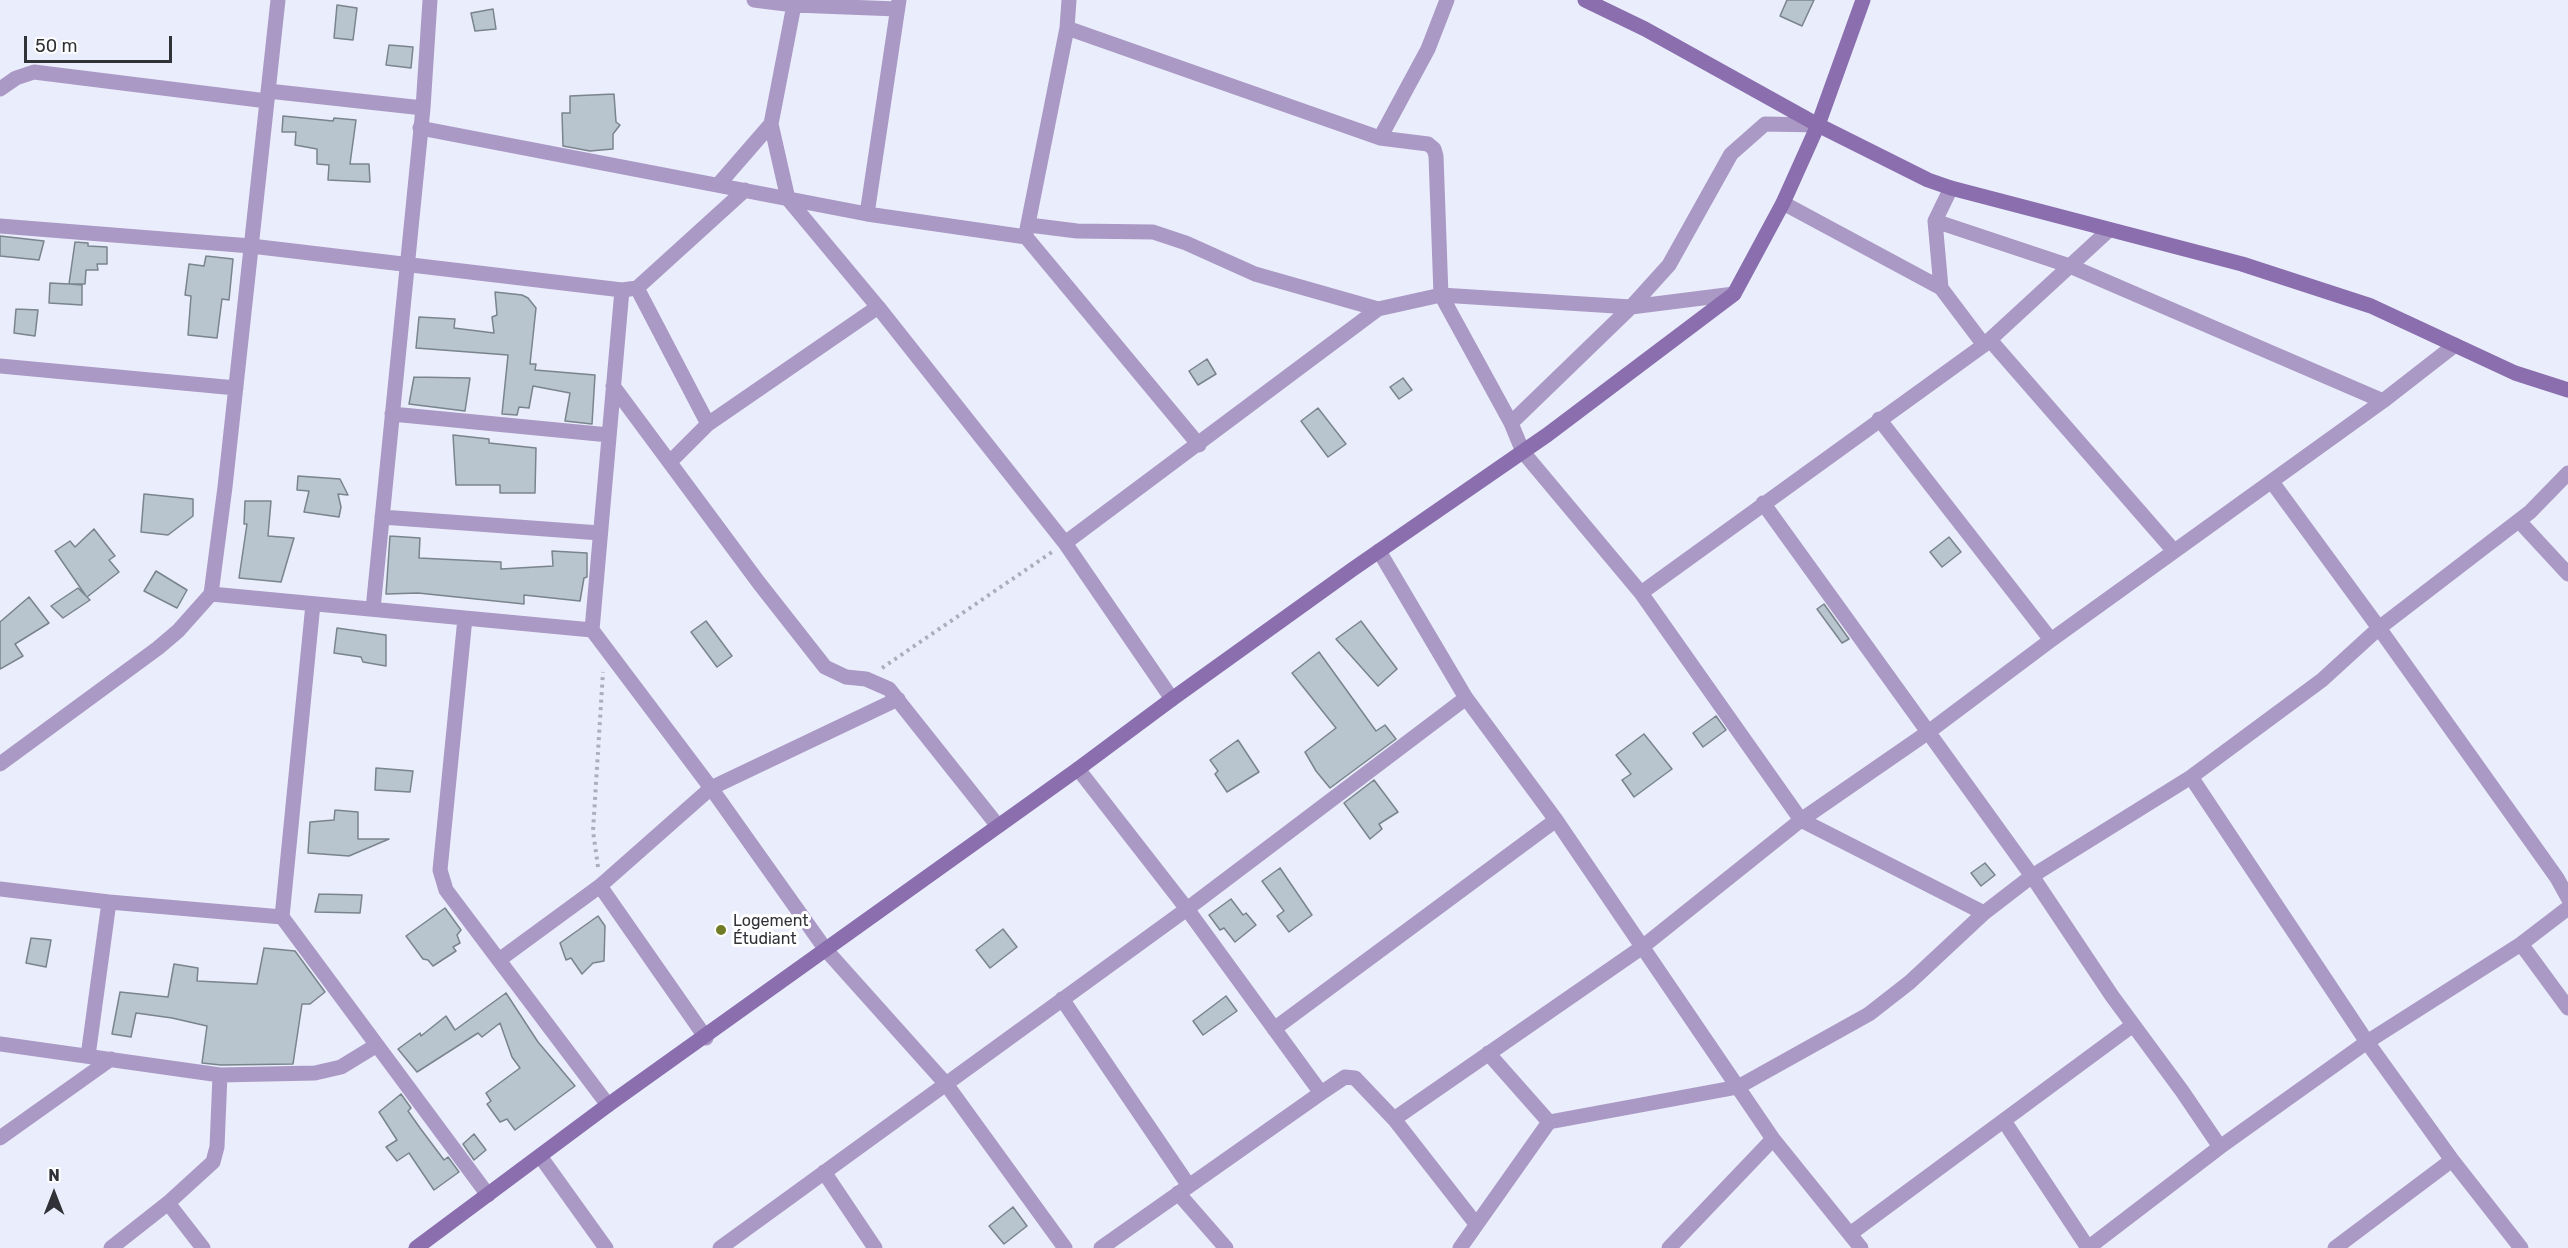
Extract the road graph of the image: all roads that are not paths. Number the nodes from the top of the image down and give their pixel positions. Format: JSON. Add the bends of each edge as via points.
{"nodes":[{"id":1,"x":278,"y":0,"type":"edge"},
{"id":2,"x":430,"y":0,"type":"edge"},
{"id":3,"x":753,"y":0,"type":"edge"},
{"id":4,"x":1069,"y":0,"type":"edge"},
{"id":5,"x":1447,"y":0,"type":"edge"},
{"id":6,"x":1585,"y":0,"type":"edge"},
{"id":7,"x":1863,"y":0,"type":"edge"},
{"id":8,"x":898,"y":4,"type":"edge"},
{"id":9,"x":794,"y":5,"type":"junction"},
{"id":10,"x":1067,"y":28,"type":"junction"},
{"id":11,"x":0,"y":89,"type":"edge"},
{"id":12,"x":268,"y":96,"type":"junction"},
{"id":13,"x":423,"y":108,"type":"junction"},
{"id":14,"x":771,"y":124,"type":"junction"},
{"id":15,"x":1818,"y":125,"type":"junction"},
{"id":16,"x":420,"y":129,"type":"junction"},
{"id":17,"x":1380,"y":138,"type":"junction"},
{"id":18,"x":718,"y":185,"type":"junction"},
{"id":19,"x":1951,"y":188,"type":"junction"},
{"id":20,"x":745,"y":190,"type":"junction"},
{"id":21,"x":788,"y":200,"type":"junction"},
{"id":22,"x":1783,"y":203,"type":"junction"},
{"id":23,"x":867,"y":214,"type":"junction"},
{"id":24,"x":1935,"y":220,"type":"junction"},
{"id":25,"x":0,"y":226,"type":"edge"},
{"id":26,"x":2109,"y":230,"type":"junction"},
{"id":27,"x":1027,"y":231,"type":"junction"},
{"id":28,"x":251,"y":246,"type":"junction"},
{"id":29,"x":407,"y":264,"type":"junction"},
{"id":30,"x":2070,"y":266,"type":"junction"},
{"id":31,"x":637,"y":288,"type":"junction"},
{"id":32,"x":1941,"y":288,"type":"junction"},
{"id":33,"x":622,"y":290,"type":"junction"},
{"id":34,"x":1734,"y":294,"type":"junction"},
{"id":35,"x":1441,"y":295,"type":"junction"},
{"id":36,"x":878,"y":307,"type":"junction"},
{"id":37,"x":1631,"y":307,"type":"junction"},
{"id":38,"x":1378,"y":309,"type":"junction"},
{"id":39,"x":1987,"y":343,"type":"junction"},
{"id":40,"x":2455,"y":345,"type":"junction"},
{"id":41,"x":0,"y":366,"type":"edge"},
{"id":42,"x":613,"y":386,"type":"junction"},
{"id":43,"x":236,"y":388,"type":"junction"},
{"id":44,"x":2568,"y":390,"type":"edge"},
{"id":45,"x":2383,"y":401,"type":"junction"},
{"id":46,"x":392,"y":414,"type":"junction"},
{"id":47,"x":1879,"y":419,"type":"junction"},
{"id":48,"x":1511,"y":423,"type":"junction"},
{"id":49,"x":708,"y":424,"type":"junction"},
{"id":50,"x":609,"y":435,"type":"junction"},
{"id":51,"x":1199,"y":445,"type":"junction"},
{"id":52,"x":1523,"y":452,"type":"junction"},
{"id":53,"x":671,"y":462,"type":"junction"},
{"id":54,"x":2568,"y":473,"type":"edge"},
{"id":55,"x":2271,"y":482,"type":"junction"},
{"id":56,"x":1763,"y":503,"type":"junction"},
{"id":57,"x":382,"y":517,"type":"junction"},
{"id":58,"x":2518,"y":521,"type":"junction"},
{"id":59,"x":600,"y":533,"type":"junction"},
{"id":60,"x":1065,"y":543,"type":"junction"},
{"id":61,"x":1379,"y":551,"type":"junction"},
{"id":62,"x":2174,"y":551,"type":"junction"},
{"id":63,"x":2568,"y":574,"type":"edge"},
{"id":64,"x":1641,"y":593,"type":"junction"},
{"id":65,"x":211,"y":594,"type":"junction"},
{"id":66,"x":313,"y":604,"type":"junction"},
{"id":67,"x":373,"y":609,"type":"junction"},
{"id":68,"x":465,"y":618,"type":"junction"},
{"id":69,"x":2379,"y":628,"type":"junction"},
{"id":70,"x":592,"y":630,"type":"junction"},
{"id":71,"x":2052,"y":640,"type":"junction"},
{"id":72,"x":1466,"y":698,"type":"junction"},
{"id":73,"x":898,"y":699,"type":"junction"},
{"id":74,"x":1172,"y":699,"type":"junction"},
{"id":75,"x":1927,"y":733,"type":"junction"},
{"id":76,"x":0,"y":764,"type":"edge"},
{"id":77,"x":1078,"y":769,"type":"junction"},
{"id":78,"x":2191,"y":777,"type":"junction"},
{"id":79,"x":711,"y":788,"type":"junction"},
{"id":80,"x":1556,"y":820,"type":"junction"},
{"id":81,"x":1801,"y":820,"type":"junction"},
{"id":82,"x":998,"y":826,"type":"junction"},
{"id":83,"x":2032,"y":876,"type":"junction"},
{"id":84,"x":600,"y":886,"type":"junction"},
{"id":85,"x":0,"y":889,"type":"edge"},
{"id":86,"x":2568,"y":898,"type":"edge"},
{"id":87,"x":109,"y":902,"type":"junction"},
{"id":88,"x":2568,"y":908,"type":"edge"},
{"id":89,"x":1187,"y":909,"type":"junction"},
{"id":90,"x":1984,"y":913,"type":"junction"},
{"id":91,"x":282,"y":917,"type":"junction"},
{"id":92,"x":2521,"y":944,"type":"junction"},
{"id":93,"x":1641,"y":948,"type":"junction"},
{"id":94,"x":826,"y":950,"type":"junction"},
{"id":95,"x":499,"y":960,"type":"junction"},
{"id":96,"x":1062,"y":999,"type":"junction"},
{"id":97,"x":2568,"y":1008,"type":"edge"},
{"id":98,"x":2133,"y":1024,"type":"junction"},
{"id":99,"x":1274,"y":1029,"type":"junction"},
{"id":100,"x":706,"y":1038,"type":"junction"},
{"id":101,"x":2367,"y":1042,"type":"junction"},
{"id":102,"x":0,"y":1044,"type":"edge"},
{"id":103,"x":376,"y":1045,"type":"junction"},
{"id":104,"x":1488,"y":1053,"type":"junction"},
{"id":105,"x":88,"y":1056,"type":"junction"},
{"id":106,"x":111,"y":1059,"type":"junction"},
{"id":107,"x":220,"y":1075,"type":"junction"},
{"id":108,"x":946,"y":1084,"type":"junction"},
{"id":109,"x":1738,"y":1087,"type":"junction"},
{"id":110,"x":1321,"y":1093,"type":"junction"},
{"id":111,"x":608,"y":1105,"type":"junction"},
{"id":112,"x":1394,"y":1119,"type":"junction"},
{"id":113,"x":2004,"y":1120,"type":"junction"},
{"id":114,"x":1549,"y":1122,"type":"junction"},
{"id":115,"x":0,"y":1138,"type":"edge"},
{"id":116,"x":1773,"y":1139,"type":"junction"},
{"id":117,"x":2220,"y":1147,"type":"junction"},
{"id":118,"x":540,"y":1156,"type":"junction"},
{"id":119,"x":2452,"y":1160,"type":"junction"},
{"id":120,"x":824,"y":1172,"type":"junction"},
{"id":121,"x":1184,"y":1189,"type":"junction"},
{"id":122,"x":488,"y":1195,"type":"junction"},
{"id":123,"x":168,"y":1203,"type":"junction"},
{"id":124,"x":1476,"y":1224,"type":"junction"},
{"id":125,"x":1850,"y":1234,"type":"junction"},
{"id":126,"x":111,"y":1248,"type":"edge"},
{"id":127,"x":203,"y":1248,"type":"edge"},
{"id":128,"x":416,"y":1248,"type":"edge"},
{"id":129,"x":606,"y":1248,"type":"edge"},
{"id":130,"x":720,"y":1248,"type":"edge"},
{"id":131,"x":875,"y":1248,"type":"edge"},
{"id":132,"x":1065,"y":1248,"type":"edge"},
{"id":133,"x":1101,"y":1248,"type":"edge"},
{"id":134,"x":1226,"y":1248,"type":"edge"},
{"id":135,"x":1460,"y":1248,"type":"edge"},
{"id":136,"x":1669,"y":1248,"type":"edge"},
{"id":137,"x":1861,"y":1248,"type":"edge"},
{"id":138,"x":2335,"y":1248,"type":"edge"},
{"id":139,"x":2521,"y":1248,"type":"edge"}],
"edges":[{"from":1,"to":12,"type":"street"},
{"from":2,"to":13,"type":"street"},
{"from":3,"to":9,"type":"street"},
{"from":4,"to":10,"type":"street"},
{"from":5,"to":17,"type":"street","via":[[1428,49]]},
{"from":6,"to":15,"type":"main road"},
{"from":7,"to":15,"type":"main road"},
{"from":8,"to":9,"type":"street"},
{"from":8,"to":23,"type":"street"},
{"from":9,"to":14,"type":"street"},
{"from":10,"to":17,"type":"street"},
{"from":10,"to":27,"type":"street"},
{"from":11,"to":12,"type":"street","via":[[34,72]]},
{"from":12,"to":13,"type":"street"},
{"from":12,"to":28,"type":"street"},
{"from":13,"to":16,"type":"street"},
{"from":14,"to":18,"type":"street"},
{"from":14,"to":21,"type":"street"},
{"from":15,"to":19,"type":"main road"},
{"from":15,"to":22,"type":"main road"},
{"from":15,"to":37,"type":"street","via":[[1765,124],[1731,154],[1669,265]]},
{"from":16,"to":18,"type":"street"},
{"from":16,"to":29,"type":"street"},
{"from":17,"to":35,"type":"street","via":[[1428,144],[1434,149]]},
{"from":18,"to":20,"type":"street"},
{"from":19,"to":24,"type":"street"},
{"from":19,"to":26,"type":"main road"},
{"from":20,"to":21,"type":"street"},
{"from":20,"to":31,"type":"street"},
{"from":21,"to":23,"type":"street"},
{"from":21,"to":36,"type":"street"},
{"from":22,"to":32,"type":"street"},
{"from":22,"to":34,"type":"main road"},
{"from":23,"to":27,"type":"street"},
{"from":24,"to":30,"type":"street"},
{"from":24,"to":32,"type":"street"},
{"from":25,"to":28,"type":"street"},
{"from":26,"to":30,"type":"street"},
{"from":26,"to":40,"type":"main road","via":[[2242,264],[2371,306]]},
{"from":27,"to":38,"type":"street","via":[[1153,232],[1255,274]]},
{"from":27,"to":51,"type":"street"},
{"from":28,"to":29,"type":"street"},
{"from":28,"to":43,"type":"street"},
{"from":29,"to":33,"type":"street"},
{"from":29,"to":46,"type":"street"},
{"from":30,"to":39,"type":"street"},
{"from":30,"to":45,"type":"street"},
{"from":31,"to":33,"type":"street"},
{"from":31,"to":49,"type":"street"},
{"from":32,"to":39,"type":"street"},
{"from":33,"to":42,"type":"street"},
{"from":34,"to":37,"type":"street"},
{"from":34,"to":52,"type":"main road"},
{"from":35,"to":37,"type":"street"},
{"from":35,"to":38,"type":"street"},
{"from":35,"to":48,"type":"street"},
{"from":36,"to":49,"type":"street"},
{"from":36,"to":60,"type":"street"},
{"from":37,"to":48,"type":"street"},
{"from":38,"to":51,"type":"street"},
{"from":39,"to":47,"type":"street"},
{"from":39,"to":62,"type":"street"},
{"from":40,"to":44,"type":"main road","via":[[2515,373]]},
{"from":40,"to":45,"type":"street"},
{"from":41,"to":43,"type":"street"},
{"from":42,"to":50,"type":"street"},
{"from":42,"to":53,"type":"street"},
{"from":43,"to":65,"type":"street"},
{"from":45,"to":55,"type":"street"},
{"from":46,"to":50,"type":"street"},
{"from":46,"to":57,"type":"street"},
{"from":47,"to":56,"type":"street"},
{"from":47,"to":71,"type":"street"},
{"from":48,"to":52,"type":"street"},
{"from":49,"to":53,"type":"street"},
{"from":50,"to":59,"type":"street"},
{"from":51,"to":60,"type":"street"},
{"from":52,"to":61,"type":"main road"},
{"from":52,"to":64,"type":"street"},
{"from":53,"to":73,"type":"street","via":[[825,667],[889,688]]},
{"from":54,"to":58,"type":"street"},
{"from":55,"to":62,"type":"street"},
{"from":55,"to":69,"type":"street"},
{"from":56,"to":64,"type":"street"},
{"from":56,"to":75,"type":"street"},
{"from":57,"to":59,"type":"street"},
{"from":57,"to":67,"type":"street"},
{"from":58,"to":63,"type":"street"},
{"from":58,"to":69,"type":"street"},
{"from":59,"to":70,"type":"street"},
{"from":60,"to":74,"type":"street"},
{"from":61,"to":72,"type":"street"},
{"from":61,"to":74,"type":"main road"},
{"from":62,"to":71,"type":"street"},
{"from":64,"to":81,"type":"street"},
{"from":65,"to":66,"type":"street"},
{"from":65,"to":76,"type":"street","via":[[158,648]]},
{"from":66,"to":67,"type":"street"},
{"from":66,"to":91,"type":"street"},
{"from":67,"to":68,"type":"street"},
{"from":68,"to":70,"type":"street"},
{"from":68,"to":95,"type":"street","via":[[440,870],[446,890]]},
{"from":69,"to":78,"type":"street","via":[[2322,680]]},
{"from":69,"to":86,"type":"street"},
{"from":70,"to":79,"type":"street"},
{"from":71,"to":75,"type":"street"},
{"from":72,"to":80,"type":"street"},
{"from":72,"to":89,"type":"street"},
{"from":73,"to":79,"type":"street"},
{"from":73,"to":82,"type":"street"},
{"from":74,"to":77,"type":"main road"},
{"from":75,"to":81,"type":"street"},
{"from":75,"to":83,"type":"street"},
{"from":77,"to":82,"type":"main road"},
{"from":77,"to":89,"type":"street"},
{"from":78,"to":83,"type":"street"},
{"from":78,"to":101,"type":"street"},
{"from":79,"to":84,"type":"street"},
{"from":79,"to":94,"type":"street"},
{"from":80,"to":93,"type":"street"},
{"from":80,"to":99,"type":"street"},
{"from":81,"to":90,"type":"street"},
{"from":81,"to":93,"type":"street"},
{"from":82,"to":94,"type":"main road"},
{"from":83,"to":90,"type":"street"},
{"from":83,"to":98,"type":"street"},
{"from":84,"to":95,"type":"street"},
{"from":84,"to":100,"type":"street"},
{"from":85,"to":87,"type":"street"},
{"from":87,"to":91,"type":"street"},
{"from":87,"to":105,"type":"street"},
{"from":88,"to":92,"type":"street"},
{"from":89,"to":96,"type":"street"},
{"from":89,"to":99,"type":"street"},
{"from":90,"to":109,"type":"street","via":[[1910,982],[1869,1014]]},
{"from":91,"to":103,"type":"street"},
{"from":92,"to":97,"type":"street"},
{"from":92,"to":101,"type":"street"},
{"from":93,"to":104,"type":"street"},
{"from":93,"to":109,"type":"street"},
{"from":94,"to":100,"type":"main road"},
{"from":94,"to":108,"type":"street"},
{"from":95,"to":111,"type":"street"},
{"from":96,"to":108,"type":"street"},
{"from":96,"to":121,"type":"street"},
{"from":98,"to":113,"type":"street"},
{"from":98,"to":117,"type":"street"},
{"from":99,"to":110,"type":"street"},
{"from":100,"to":111,"type":"main road"},
{"from":101,"to":117,"type":"street"},
{"from":101,"to":119,"type":"street"},
{"from":102,"to":105,"type":"street"},
{"from":103,"to":107,"type":"street","via":[[342,1067],[315,1073]]},
{"from":103,"to":122,"type":"street"},
{"from":104,"to":112,"type":"street"},
{"from":104,"to":114,"type":"street"},
{"from":105,"to":106,"type":"street"},
{"from":106,"to":107,"type":"street"},
{"from":106,"to":115,"type":"street"},
{"from":107,"to":123,"type":"street","via":[[213,1162]]},
{"from":108,"to":120,"type":"street"},
{"from":108,"to":132,"type":"street"},
{"from":109,"to":114,"type":"street"},
{"from":109,"to":116,"type":"street"},
{"from":110,"to":112,"type":"street","via":[[1350,1076]]},
{"from":110,"to":121,"type":"street"},
{"from":111,"to":118,"type":"main road"},
{"from":112,"to":124,"type":"street"},
{"from":113,"to":117,"type":"street","via":[[2088,1248]]},
{"from":113,"to":125,"type":"street"},
{"from":114,"to":124,"type":"street"},
{"from":116,"to":125,"type":"street"},
{"from":116,"to":136,"type":"street"},
{"from":118,"to":122,"type":"main road"},
{"from":118,"to":129,"type":"street"},
{"from":119,"to":138,"type":"street"},
{"from":119,"to":139,"type":"street"},
{"from":120,"to":130,"type":"street"},
{"from":120,"to":131,"type":"street"},
{"from":121,"to":133,"type":"street"},
{"from":121,"to":134,"type":"street"},
{"from":122,"to":128,"type":"main road"},
{"from":123,"to":126,"type":"street"},
{"from":123,"to":127,"type":"street"},
{"from":124,"to":135,"type":"street"},
{"from":125,"to":137,"type":"street"}]}
